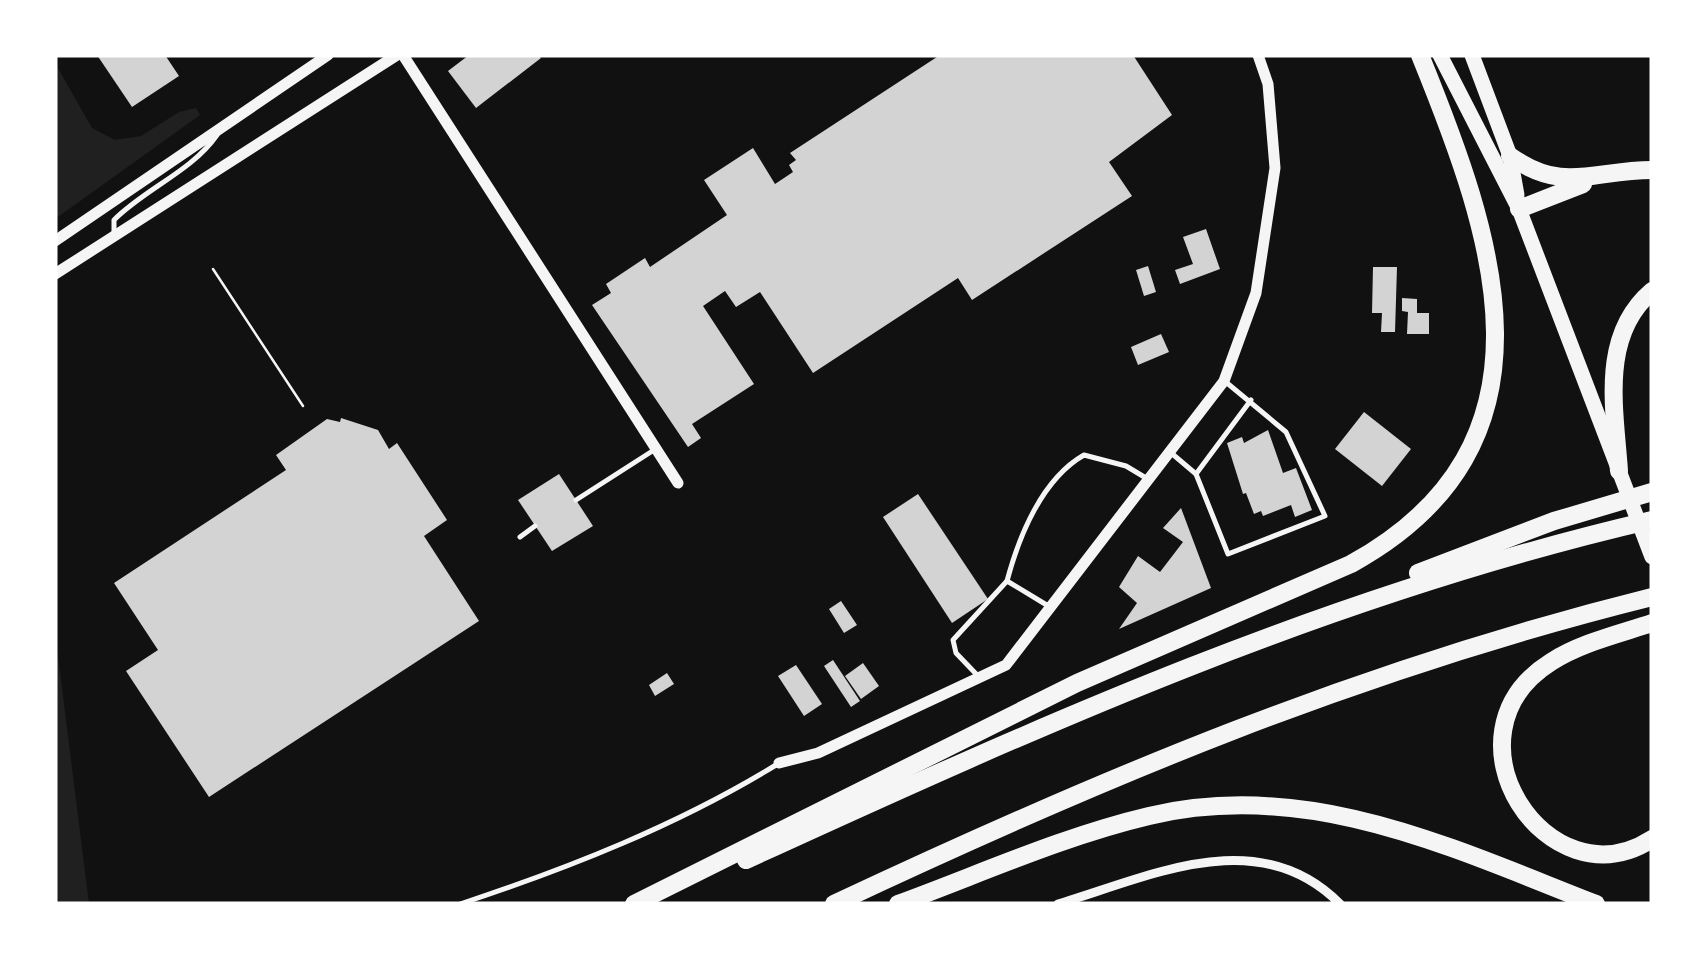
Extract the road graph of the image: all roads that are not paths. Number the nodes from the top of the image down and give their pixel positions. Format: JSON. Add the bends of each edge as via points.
{"nodes":[{"id":1,"x":328,"y":55,"type":"edge"},
{"id":2,"x":400,"y":55,"type":"edge"},
{"id":3,"x":1258,"y":55,"type":"edge"},
{"id":4,"x":1420,"y":55,"type":"edge"},
{"id":5,"x":1440,"y":55,"type":"edge"},
{"id":6,"x":1472,"y":55,"type":"edge"},
{"id":7,"x":219,"y":133,"type":"junction"},
{"id":8,"x":1510,"y":156,"type":"junction"},
{"id":9,"x":1652,"y":170,"type":"edge"},
{"id":10,"x":1607,"y":176,"type":"junction"},
{"id":11,"x":1519,"y":209,"type":"junction"},
{"id":12,"x":114,"y":236,"type":"junction"},
{"id":13,"x":55,"y":241,"type":"edge"},
{"id":14,"x":55,"y":274,"type":"edge"},
{"id":15,"x":1652,"y":292,"type":"edge"},
{"id":16,"x":1224,"y":381,"type":"junction"},
{"id":17,"x":1251,"y":400,"type":"junction"},
{"id":18,"x":656,"y":448,"type":"junction"},
{"id":19,"x":1170,"y":451,"type":"junction"},
{"id":20,"x":1619,"y":472,"type":"junction"},
{"id":21,"x":1196,"y":474,"type":"junction"},
{"id":22,"x":1149,"y":480,"type":"junction"},
{"id":23,"x":678,"y":483,"type":"dead end"},
{"id":24,"x":1652,"y":492,"type":"edge"},
{"id":25,"x":576,"y":500,"type":"dead end"},
{"id":26,"x":1652,"y":520,"type":"edge"},
{"id":27,"x":535,"y":526,"type":"dead end"},
{"id":28,"x":520,"y":536,"type":"dead end"},
{"id":29,"x":1652,"y":557,"type":"edge"},
{"id":30,"x":1007,"y":580,"type":"junction"},
{"id":31,"x":1652,"y":597,"type":"edge"},
{"id":32,"x":1050,"y":608,"type":"junction"},
{"id":33,"x":1652,"y":624,"type":"edge"},
{"id":34,"x":1246,"y":642,"type":"junction"},
{"id":35,"x":979,"y":678,"type":"junction"},
{"id":36,"x":780,"y":763,"type":"joint"},
{"id":37,"x":1652,"y":839,"type":"edge"},
{"id":38,"x":460,"y":904,"type":"edge"},
{"id":39,"x":634,"y":904,"type":"edge"},
{"id":40,"x":649,"y":904,"type":"edge"},
{"id":41,"x":834,"y":904,"type":"edge"},
{"id":42,"x":898,"y":904,"type":"edge"},
{"id":43,"x":1058,"y":904,"type":"edge"},
{"id":44,"x":1340,"y":904,"type":"edge"},
{"id":45,"x":1596,"y":904,"type":"edge"}],
"edges":[{"from":1,"to":7,"type":"street"},
{"from":2,"to":12,"type":"street"},
{"from":2,"to":18,"type":"street"},
{"from":3,"to":16,"type":"street","via":[[1268,84],[1275,168],[1256,293]]},
{"from":4,"to":39,"type":"highway","via":[[1487,242],[1497,300],[1486,400],[1471,442],[1434,500],[1351,564],[1077,683]]},
{"from":5,"to":11,"type":"highway"},
{"from":6,"to":8,"type":"highway"},
{"from":7,"to":12,"type":"lane","via":[[204,154],[114,220]]},
{"from":7,"to":13,"type":"street"},
{"from":8,"to":10,"type":"highway","via":[[1548,178]]},
{"from":8,"to":11,"type":"highway"},
{"from":9,"to":10,"type":"highway"},
{"from":10,"to":11,"type":"highway"},
{"from":11,"to":20,"type":"highway"},
{"from":12,"to":14,"type":"street"},
{"from":15,"to":20,"type":"highway","via":[[1626,321],[1618,342]]},
{"from":16,"to":17,"type":"lane"},
{"from":16,"to":19,"type":"street"},
{"from":17,"to":21,"type":"lane"},
{"from":17,"to":21,"type":"lane","via":[[1286,432],[1325,516],[1228,554]]},
{"from":18,"to":23,"type":"street"},
{"from":18,"to":25,"type":"lane"},
{"from":19,"to":21,"type":"lane"},
{"from":19,"to":22,"type":"street"},
{"from":20,"to":29,"type":"highway"},
{"from":22,"to":30,"type":"lane","via":[[1126,466],[1084,456],[1062,468],[1016,544]]},
{"from":22,"to":32,"type":"street"},
{"from":24,"to":34,"type":"highway","via":[[1515,534]]},
{"from":26,"to":34,"type":"highway","via":[[1440,577]]},
{"from":27,"to":28,"type":"lane"},
{"from":30,"to":32,"type":"lane"},
{"from":30,"to":35,"type":"lane","via":[[953,640]]},
{"from":31,"to":41,"type":"highway","via":[[1434,658],[1242,724]]},
{"from":32,"to":35,"type":"street","via":[[1006,665]]},
{"from":33,"to":37,"type":"highway","via":[[1570,652],[1533,676],[1507,714],[1501,757],[1514,800],[1549,835],[1598,852]]},
{"from":34,"to":40,"type":"highway","via":[[1058,718]]},
{"from":35,"to":36,"type":"street"},
{"from":36,"to":38,"type":"lane","via":[[556,873]]},
{"from":42,"to":45,"type":"highway","via":[[1124,822],[1260,804],[1388,825]]},
{"from":43,"to":44,"type":"street","via":[[1210,858],[1280,867]]}]}
